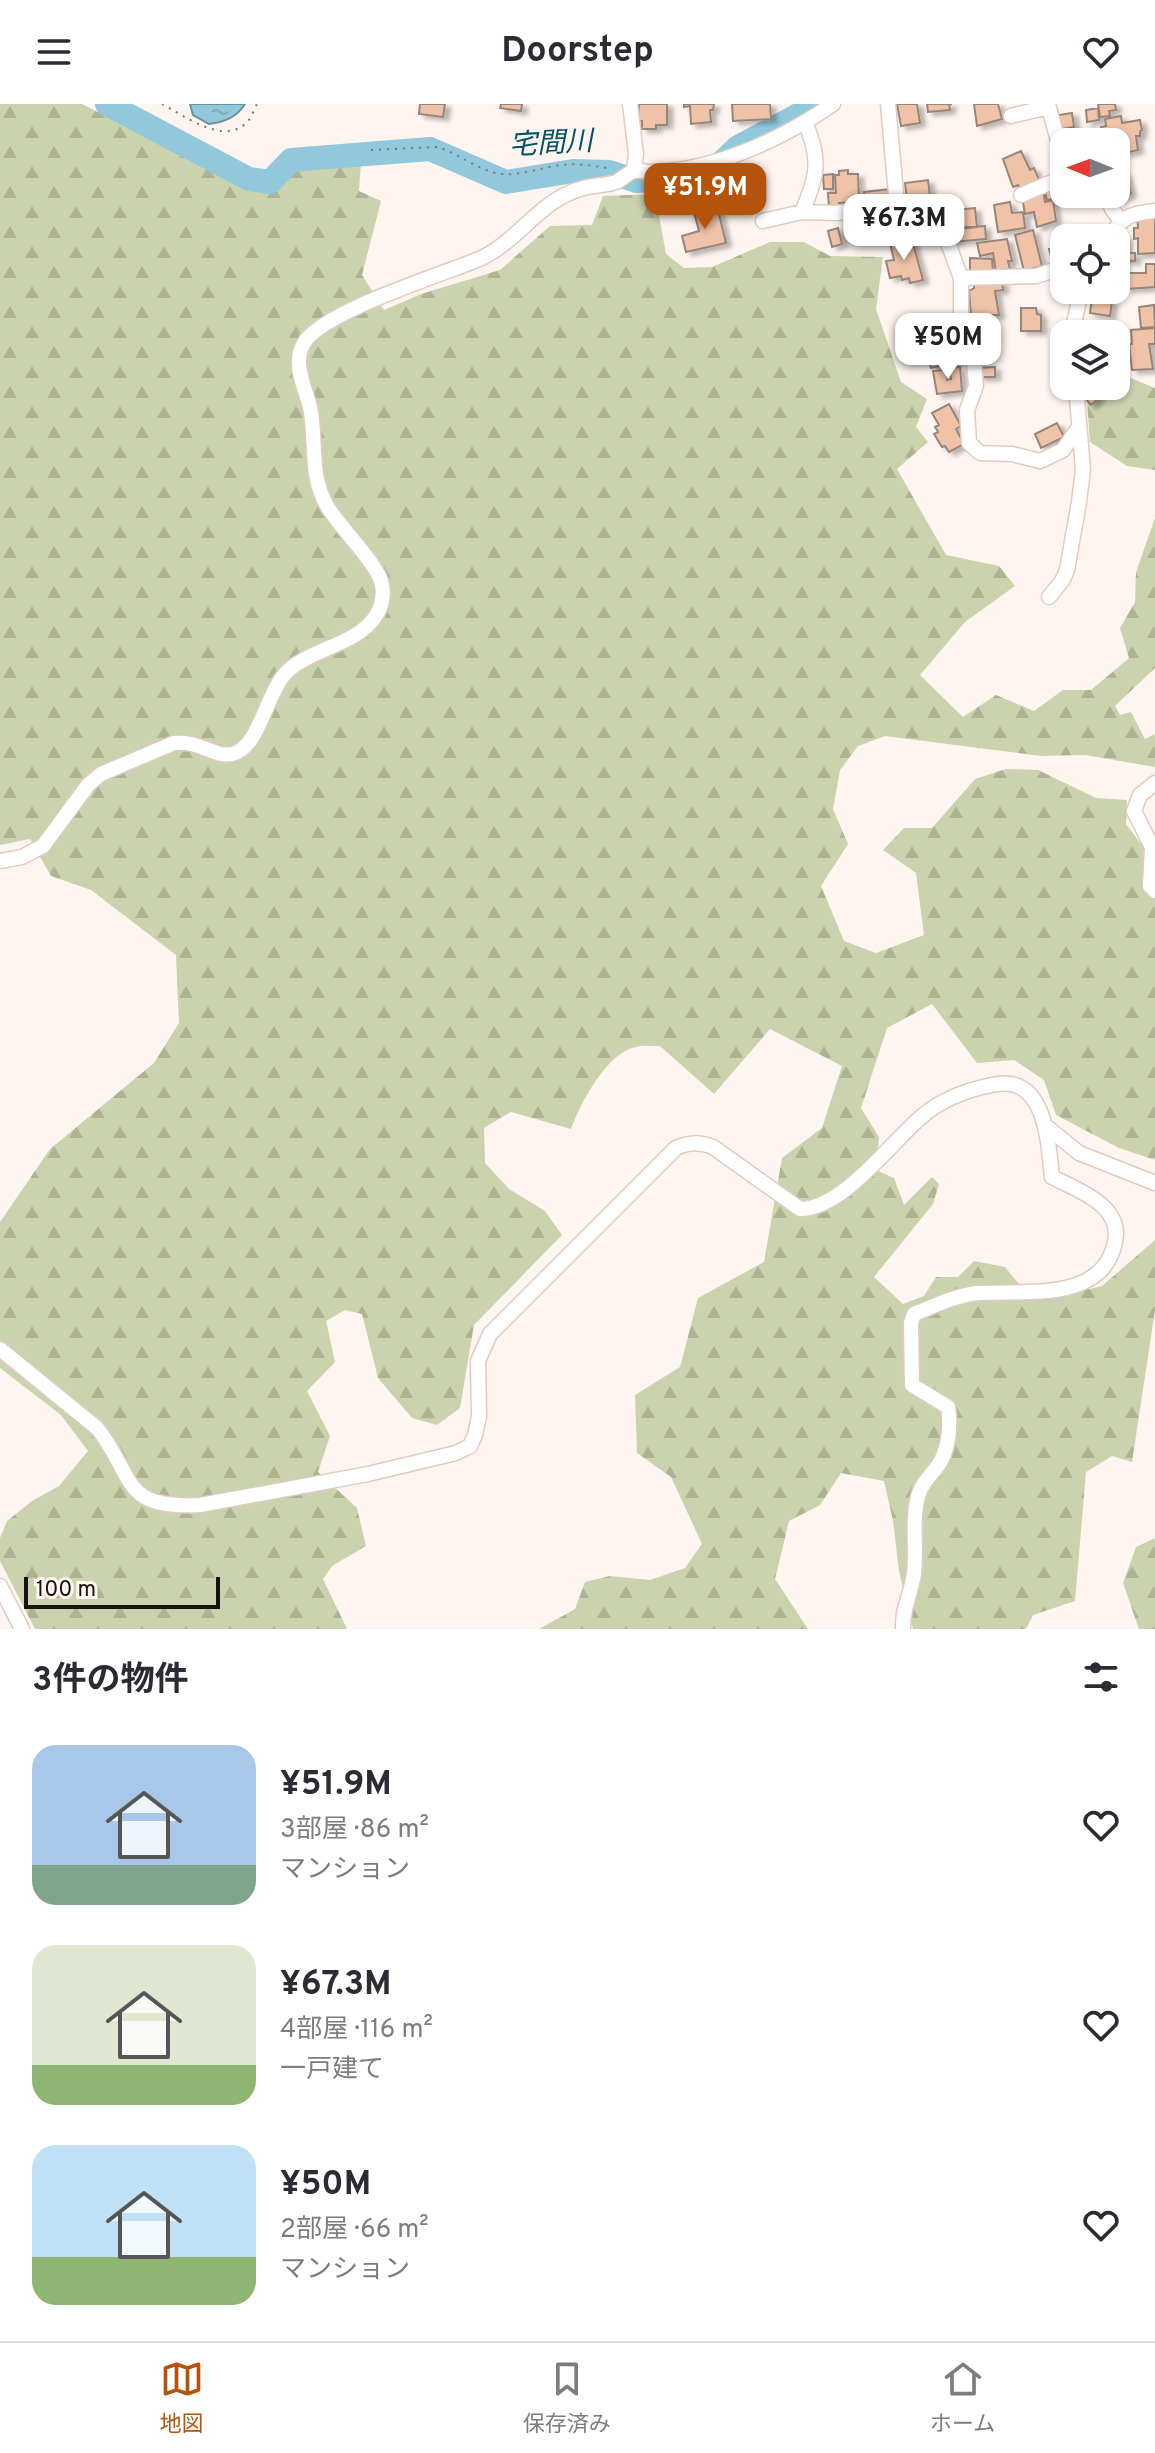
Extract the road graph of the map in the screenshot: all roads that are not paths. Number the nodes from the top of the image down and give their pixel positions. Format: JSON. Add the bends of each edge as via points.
{"nodes":[{"id":1,"x":630,"y":104,"type":"edge"},
{"id":2,"x":888,"y":104,"type":"edge"},
{"id":3,"x":827,"y":106,"type":"edge"},
{"id":4,"x":1048,"y":106,"type":"edge"},
{"id":5,"x":1011,"y":116,"type":"dead end"},
{"id":6,"x":805,"y":122,"type":"junction"},
{"id":7,"x":1054,"y":128,"type":"edge"},
{"id":8,"x":631,"y":172,"type":"junction"},
{"id":9,"x":1050,"y":183,"type":"edge"},
{"id":10,"x":1021,"y":195,"type":"dead end"},
{"id":11,"x":897,"y":205,"type":"junction"},
{"id":12,"x":1112,"y":208,"type":"edge"},
{"id":13,"x":1155,"y":211,"type":"edge"},
{"id":14,"x":802,"y":212,"type":"junction"},
{"id":15,"x":1120,"y":220,"type":"junction"},
{"id":16,"x":763,"y":221,"type":"dead end"},
{"id":17,"x":1117,"y":224,"type":"edge"},
{"id":18,"x":1050,"y":272,"type":"edge"},
{"id":19,"x":961,"y":278,"type":"junction"},
{"id":20,"x":1077,"y":400,"type":"edge"},
{"id":21,"x":1079,"y":427,"type":"junction"},
{"id":22,"x":1049,"y":597,"type":"dead end"},
{"id":23,"x":1155,"y":783,"type":"edge"},
{"id":24,"x":0,"y":861,"type":"edge"},
{"id":25,"x":1155,"y":891,"type":"edge"},
{"id":26,"x":1047,"y":1127,"type":"junction"},
{"id":27,"x":1155,"y":1183,"type":"edge"},
{"id":28,"x":0,"y":1349,"type":"edge"},
{"id":29,"x":0,"y":1586,"type":"edge"},
{"id":30,"x":22,"y":1629,"type":"edge"},
{"id":31,"x":903,"y":1629,"type":"edge"}],
"edges":[{"from":1,"to":8,"type":"street","via":[[636,154]]},
{"from":2,"to":11,"type":"street"},
{"from":3,"to":6,"type":"street"},
{"from":4,"to":5,"type":"street"},
{"from":4,"to":7,"type":"street"},
{"from":6,"to":8,"type":"street","via":[[749,151],[674,169]]},
{"from":6,"to":14,"type":"street","via":[[818,163]]},
{"from":8,"to":24,"type":"street","via":[[614,183],[565,194],[492,253],[366,303],[306,338],[298,362],[311,413],[319,490],[376,571],[383,601],[377,614],[353,636],[326,647],[277,681],[242,751],[229,755],[203,745],[174,743],[101,774],[43,846]]},
{"from":9,"to":10,"type":"street"},
{"from":11,"to":14,"type":"street"},
{"from":11,"to":19,"type":"street","via":[[898,217],[944,232]]},
{"from":12,"to":15,"type":"street"},
{"from":13,"to":15,"type":"street"},
{"from":14,"to":16,"type":"street"},
{"from":15,"to":17,"type":"street"},
{"from":18,"to":19,"type":"street"},
{"from":19,"to":21,"type":"street","via":[[961,324],[972,335],[976,386],[967,410],[969,443],[980,453],[1040,461],[1063,450]]},
{"from":20,"to":21,"type":"street"},
{"from":21,"to":22,"type":"street","via":[[1083,470],[1067,570]]},
{"from":23,"to":25,"type":"street","via":[[1140,795],[1134,811],[1152,847],[1150,886]]},
{"from":26,"to":27,"type":"street","via":[[1079,1153]]},
{"from":26,"to":28,"type":"street","via":[[1031,1095],[1015,1084],[976,1089],[922,1116],[835,1197],[812,1209],[800,1209],[713,1147],[687,1143],[676,1148],[490,1334],[478,1361],[479,1416],[470,1446],[368,1474],[200,1505],[155,1501],[131,1486],[97,1428]]},
{"from":26,"to":31,"type":"street","via":[[1052,1177],[1098,1200],[1110,1215],[1117,1234],[1112,1256],[1099,1273],[1074,1285],[1047,1292],[976,1293],[914,1314],[912,1385],[948,1407],[950,1421],[939,1465],[920,1489],[916,1506],[914,1576],[902,1614]]},
{"from":29,"to":30,"type":"street"}]}
